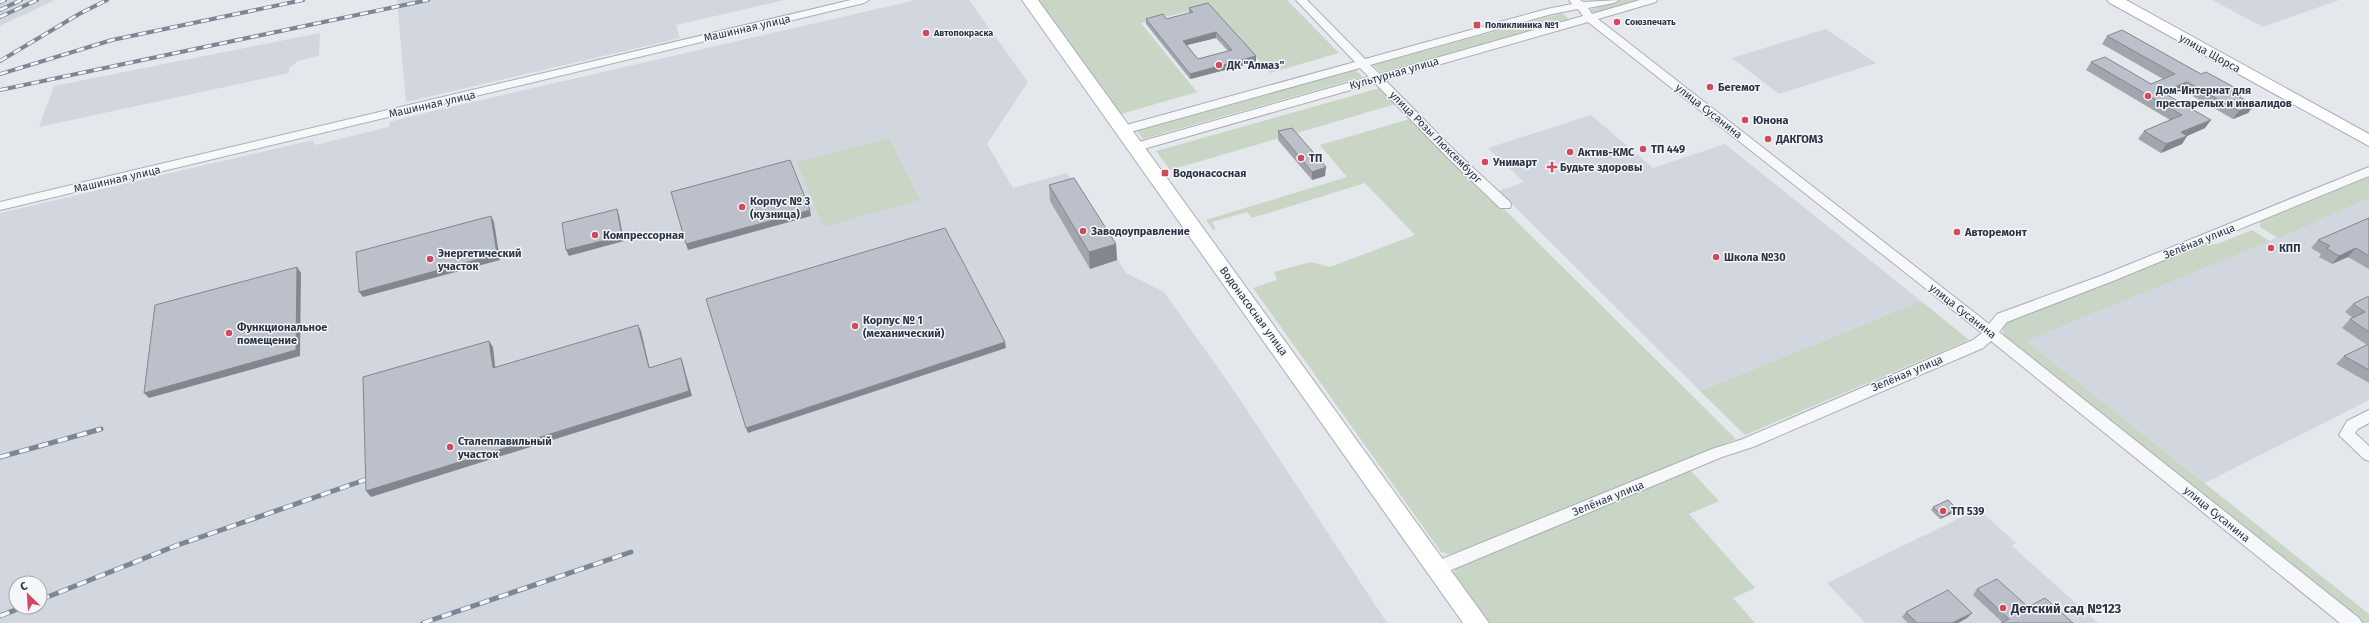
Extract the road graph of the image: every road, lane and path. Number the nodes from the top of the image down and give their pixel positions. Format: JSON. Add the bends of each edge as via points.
{"nodes":[{"id":1,"x":864,"y":0,"type":"edge"},
{"id":2,"x":1030,"y":0,"type":"edge"},
{"id":3,"x":1300,"y":0,"type":"edge"},
{"id":4,"x":1614,"y":0,"type":"edge"},
{"id":5,"x":1652,"y":0,"type":"edge"},
{"id":6,"x":2115,"y":0,"type":"edge"},
{"id":7,"x":1578,"y":3,"type":"edge"},
{"id":8,"x":1590,"y":18,"type":"junction"},
{"id":9,"x":1363,"y":63,"type":"junction"},
{"id":10,"x":1378,"y":78,"type":"junction"},
{"id":11,"x":1123,"y":130,"type":"junction"},
{"id":12,"x":2369,"y":141,"type":"edge"},
{"id":13,"x":1136,"y":147,"type":"junction"},
{"id":14,"x":2369,"y":171,"type":"edge"},
{"id":15,"x":1506,"y":205,"type":"dead end"},
{"id":16,"x":0,"y":206,"type":"edge"},
{"id":17,"x":1991,"y":333,"type":"junction"},
{"id":18,"x":2369,"y":416,"type":"edge"},
{"id":19,"x":2369,"y":455,"type":"edge"},
{"id":20,"x":1438,"y":568,"type":"junction"},
{"id":21,"x":1477,"y":623,"type":"edge"},
{"id":22,"x":2353,"y":623,"type":"edge"}],
"edges":[{"from":1,"to":16,"type":"street","name":"Машинная улица"},
{"from":2,"to":11,"type":"street","name":"Водонасосная улица"},
{"from":3,"to":9,"type":"street","name":"улица Розы Люксембург"},
{"from":4,"to":7,"type":"street","name":"Культурная улица"},
{"from":5,"to":8,"type":"street","name":"Культурная улица"},
{"from":6,"to":12,"type":"street","name":"улица Щорса"},
{"from":7,"to":8,"type":"street","name":"улица Сусанина"},
{"from":7,"to":9,"type":"street","name":"Культурная улица"},
{"from":8,"to":10,"type":"street","name":"Культурная улица"},
{"from":8,"to":17,"type":"street","name":"улица Сусанина"},
{"from":9,"to":10,"type":"street","name":"улица Розы Люксембург"},
{"from":9,"to":11,"type":"street","name":"Культурная улица"},
{"from":10,"to":13,"type":"street","name":"Культурная улица"},
{"from":10,"to":15,"type":"street","name":"улица Розы Люксембург"},
{"from":11,"to":13,"type":"street","name":"Водонасосная улица"},
{"from":13,"to":20,"type":"street","name":"Водонасосная улица"},
{"from":14,"to":17,"type":"street","name":"Зелёная улица","via":[[2108,278],[2002,318]]},
{"from":17,"to":20,"type":"street","name":"Зелёная улица","via":[[1978,344],[1748,443]]},
{"from":17,"to":22,"type":"street","name":"улица Сусанина"},
{"from":18,"to":19,"type":"street","via":[[2352,425],[2347,435]]},
{"from":20,"to":21,"type":"street","name":"Водонасосная улица"}]}
